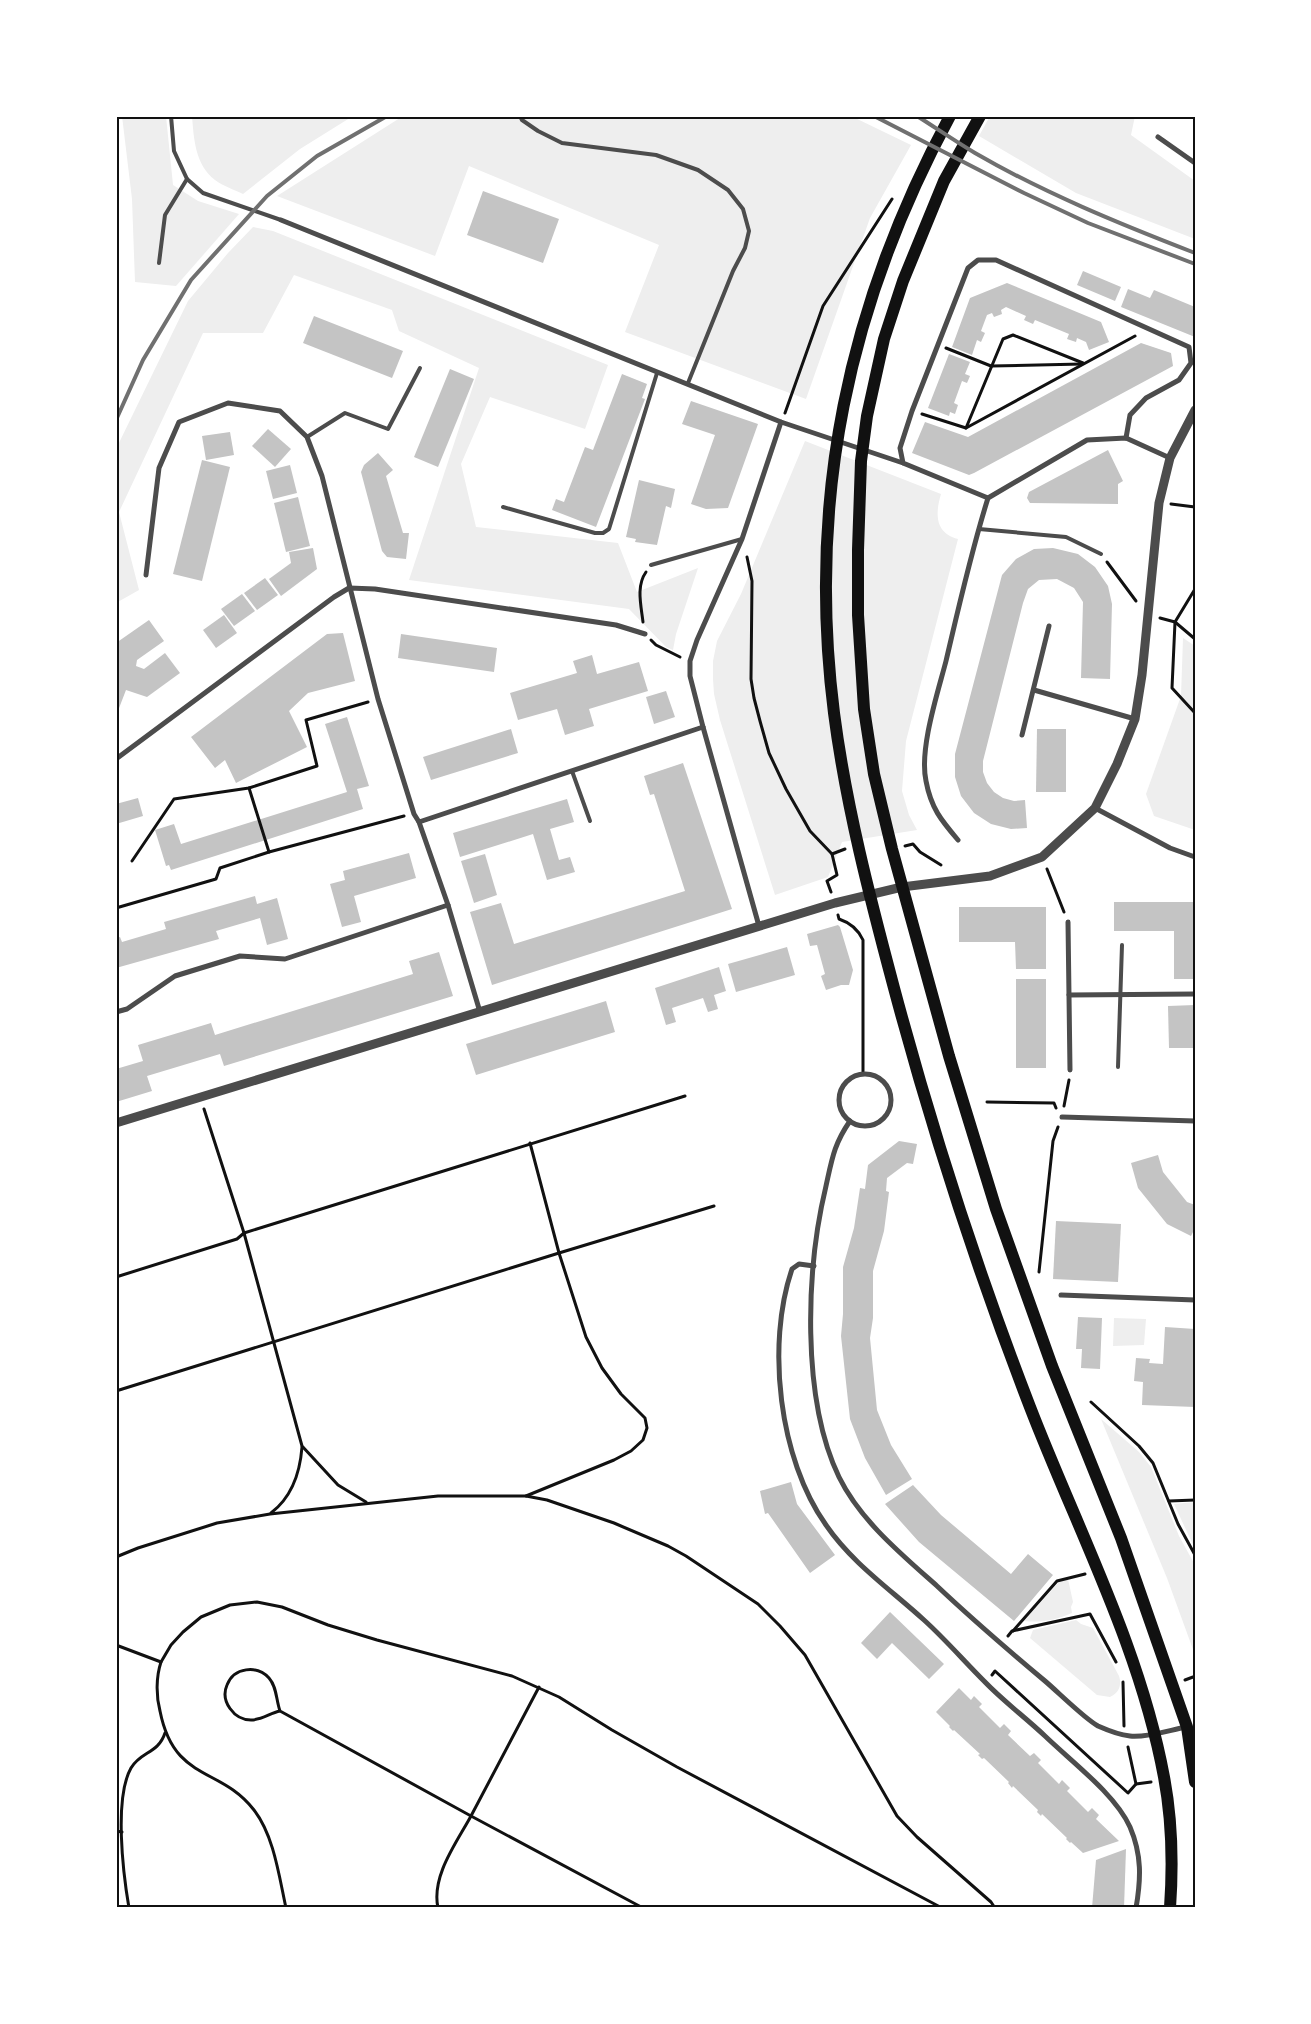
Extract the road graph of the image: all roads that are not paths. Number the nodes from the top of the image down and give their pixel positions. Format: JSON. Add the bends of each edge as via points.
{"nodes":[{"id":1,"x":171,"y":116,"type":"edge"},
{"id":2,"x":520,"y":116,"type":"edge"},
{"id":3,"x":950,"y":116,"type":"edge"},
{"id":4,"x":980,"y":116,"type":"edge"},
{"id":5,"x":1158,"y":137,"type":"dead end"},
{"id":6,"x":1195,"y":163,"type":"edge"},
{"id":7,"x":187,"y":179,"type":"junction"},
{"id":8,"x":281,"y":220,"type":"joint"},
{"id":9,"x":159,"y":263,"type":"dead end"},
{"id":10,"x":420,"y":368,"type":"dead end"},
{"id":11,"x":658,"y":373,"type":"junction"},
{"id":12,"x":688,"y":383,"type":"junction"},
{"id":13,"x":1195,"y":410,"type":"edge"},
{"id":14,"x":782,"y":422,"type":"junction"},
{"id":15,"x":307,"y":437,"type":"junction"},
{"id":16,"x":1126,"y":438,"type":"junction"},
{"id":17,"x":1170,"y":458,"type":"junction"},
{"id":18,"x":903,"y":463,"type":"junction"},
{"id":19,"x":988,"y":498,"type":"junction"},
{"id":20,"x":503,"y":507,"type":"dead end"},
{"id":21,"x":978,"y":529,"type":"junction"},
{"id":22,"x":742,"y":539,"type":"junction"},
{"id":23,"x":1101,"y":554,"type":"dead end"},
{"id":24,"x":651,"y":565,"type":"road end"},
{"id":25,"x":146,"y":575,"type":"dead end"},
{"id":26,"x":349,"y":588,"type":"junction"},
{"id":27,"x":1049,"y":626,"type":"dead end"},
{"id":28,"x":645,"y":634,"type":"road end"},
{"id":29,"x":1034,"y":690,"type":"junction"},
{"id":30,"x":1135,"y":719,"type":"junction"},
{"id":31,"x":703,"y":727,"type":"junction"},
{"id":32,"x":1022,"y":734,"type":"dead end"},
{"id":33,"x":116,"y":759,"type":"edge"},
{"id":34,"x":572,"y":770,"type":"junction"},
{"id":35,"x":1095,"y":808,"type":"junction"},
{"id":36,"x":590,"y":821,"type":"dead end"},
{"id":37,"x":419,"y":822,"type":"junction"},
{"id":38,"x":958,"y":840,"type":"dead end"},
{"id":39,"x":1195,"y":857,"type":"edge"},
{"id":40,"x":902,"y":887,"type":"junction"},
{"id":41,"x":871,"y":894,"type":"junction"},
{"id":42,"x":448,"y":905,"type":"junction"},
{"id":43,"x":1068,"y":922,"type":"road end"},
{"id":44,"x":759,"y":926,"type":"junction"},
{"id":45,"x":1122,"y":945,"type":"dead end"},
{"id":46,"x":1195,"y":994,"type":"edge"},
{"id":47,"x":1069,"y":995,"type":"junction"},
{"id":48,"x":1121,"y":995,"type":"junction"},
{"id":49,"x":116,"y":1012,"type":"edge"},
{"id":50,"x":480,"y":1012,"type":"junction"},
{"id":51,"x":1118,"y":1067,"type":"dead end"},
{"id":52,"x":1070,"y":1070,"type":"road end"},
{"id":53,"x":1062,"y":1117,"type":"road end"},
{"id":54,"x":850,"y":1121,"type":"junction"},
{"id":55,"x":1195,"y":1121,"type":"edge"},
{"id":56,"x":116,"y":1123,"type":"edge"},
{"id":57,"x":814,"y":1266,"type":"junction"},
{"id":58,"x":1061,"y":1295,"type":"dead end"},
{"id":59,"x":1195,"y":1300,"type":"edge"},
{"id":60,"x":1191,"y":1726,"type":"edge"},
{"id":61,"x":1154,"y":1733,"type":"junction"},
{"id":62,"x":1195,"y":1782,"type":"edge"},
{"id":63,"x":1136,"y":1908,"type":"edge"},
{"id":64,"x":1170,"y":1908,"type":"edge"}],
"edges":[{"from":1,"to":7,"type":"lane","via":[[174,150]]},
{"from":2,"to":12,"type":"lane","via":[[538,131],[562,143],[656,155],[698,170],[728,190],[743,209],[749,231],[744,248]]},
{"from":3,"to":41,"type":"main road","via":[[911,195],[866,314],[843,402],[835,450],[827,541],[829,668],[840,755]]},
{"from":4,"to":40,"type":"main road","via":[[933,206],[903,281],[884,339],[861,461],[858,615],[864,709],[881,806]]},
{"from":5,"to":6,"type":"street"},
{"from":7,"to":8,"type":"lane","via":[[203,193]]},
{"from":7,"to":9,"type":"lane","via":[[165,215]]},
{"from":8,"to":11,"type":"street"},
{"from":10,"to":15,"type":"lane","via":[[388,429],[345,413]]},
{"from":11,"to":12,"type":"street"},
{"from":11,"to":20,"type":"lane","via":[[609,529],[595,533]]},
{"from":12,"to":14,"type":"street"},
{"from":13,"to":17,"type":"street"},
{"from":14,"to":18,"type":"street"},
{"from":14,"to":22,"type":"street"},
{"from":15,"to":25,"type":"street","via":[[280,411],[228,403],[179,422],[159,468]]},
{"from":15,"to":26,"type":"street","via":[[322,476]]},
{"from":16,"to":17,"type":"street"},
{"from":16,"to":18,"type":"street","via":[[1130,415],[1146,398],[1179,380],[1191,363],[1188,347],[996,260],[978,260],[968,268],[912,411],[900,448]]},
{"from":16,"to":19,"type":"street","via":[[1087,440]]},
{"from":17,"to":30,"type":"street","via":[[1159,503]]},
{"from":18,"to":19,"type":"street"},
{"from":19,"to":21,"type":"street"},
{"from":21,"to":23,"type":"lane","via":[[1066,537]]},
{"from":21,"to":38,"type":"street","via":[[926,752],[925,780],[937,815]]},
{"from":22,"to":24,"type":"lane"},
{"from":22,"to":31,"type":"street","via":[[690,661],[690,676]]},
{"from":26,"to":28,"type":"street","via":[[616,625]]},
{"from":26,"to":33,"type":"street"},
{"from":26,"to":37,"type":"street","via":[[378,699]]},
{"from":27,"to":29,"type":"street"},
{"from":29,"to":30,"type":"street"},
{"from":29,"to":32,"type":"street"},
{"from":30,"to":35,"type":"street"},
{"from":31,"to":34,"type":"street"},
{"from":31,"to":44,"type":"street"},
{"from":34,"to":36,"type":"lane"},
{"from":34,"to":37,"type":"street"},
{"from":35,"to":39,"type":"street","via":[[1170,848]]},
{"from":35,"to":40,"type":"street","via":[[1042,857],[990,876]]},
{"from":37,"to":42,"type":"street"},
{"from":40,"to":41,"type":"street"},
{"from":40,"to":60,"type":"main road","via":[[996,1209],[1052,1366],[1121,1538],[1171,1684]]},
{"from":41,"to":44,"type":"street"},
{"from":41,"to":61,"type":"main road","via":[[920,1085],[967,1230],[1029,1406],[1138,1678]]},
{"from":42,"to":49,"type":"street","via":[[285,959],[240,956],[175,976],[127,1009]]},
{"from":42,"to":50,"type":"street"},
{"from":43,"to":47,"type":"street"},
{"from":44,"to":50,"type":"street"},
{"from":45,"to":48,"type":"lane"},
{"from":46,"to":48,"type":"street"},
{"from":47,"to":48,"type":"street"},
{"from":47,"to":52,"type":"street"},
{"from":48,"to":51,"type":"lane"},
{"from":50,"to":56,"type":"street"},
{"from":53,"to":55,"type":"street"},
{"from":54,"to":54,"type":"street","via":[[867,1126],[884,1118],[891,1102],[887,1085],[872,1075],[863,1074],[847,1082],[840,1094],[841,1109]]},
{"from":54,"to":57,"type":"street","via":[[836,1144],[820,1212]]},
{"from":57,"to":61,"type":"street","via":[[811,1318],[814,1379],[821,1422],[838,1475],[848,1494],[892,1545],[1097,1725],[1130,1736]]},
{"from":57,"to":63,"type":"street","via":[[799,1264],[792,1269],[780,1333],[784,1408],[805,1490],[846,1549],[1117,1805],[1129,1826],[1139,1857]]},
{"from":58,"to":59,"type":"street"},
{"from":60,"to":61,"type":"street"},
{"from":60,"to":62,"type":"main road"},
{"from":61,"to":64,"type":"main road","via":[[1165,1780],[1172,1867]]}]}
